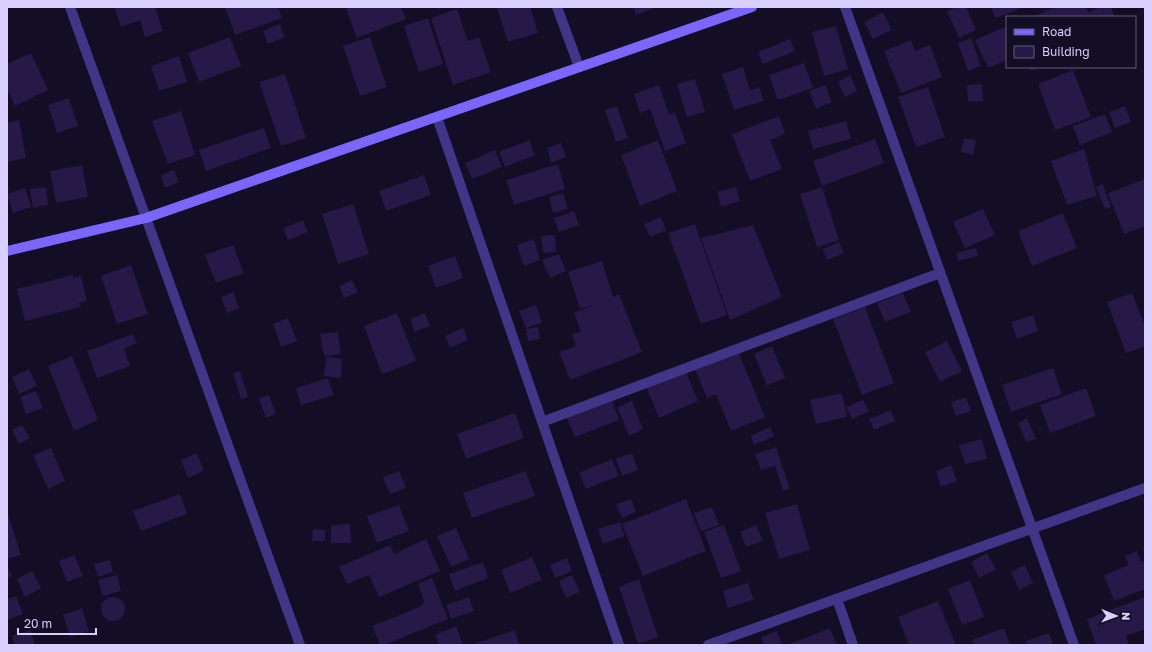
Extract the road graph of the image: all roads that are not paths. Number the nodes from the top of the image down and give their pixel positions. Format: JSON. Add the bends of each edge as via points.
{"nodes":[{"id":1,"x":70,"y":7,"type":"edge"},
{"id":2,"x":557,"y":7,"type":"edge"},
{"id":3,"x":752,"y":7,"type":"edge"},
{"id":4,"x":845,"y":7,"type":"edge"},
{"id":5,"x":579,"y":67,"type":"junction"},
{"id":6,"x":437,"y":117,"type":"junction"},
{"id":7,"x":146,"y":218,"type":"junction"},
{"id":8,"x":7,"y":251,"type":"edge"},
{"id":9,"x":940,"y":273,"type":"junction"},
{"id":10,"x":542,"y":422,"type":"junction"},
{"id":11,"x":1145,"y":488,"type":"edge"},
{"id":12,"x":1032,"y":529,"type":"junction"},
{"id":13,"x":837,"y":599,"type":"junction"},
{"id":14,"x":300,"y":645,"type":"edge"},
{"id":15,"x":618,"y":645,"type":"edge"},
{"id":16,"x":708,"y":645,"type":"edge"},
{"id":17,"x":853,"y":645,"type":"edge"},
{"id":18,"x":1074,"y":645,"type":"edge"}],
"edges":[{"from":1,"to":7,"type":"street"},
{"from":2,"to":5,"type":"street"},
{"from":3,"to":5,"type":"street"},
{"from":4,"to":9,"type":"street"},
{"from":5,"to":6,"type":"street"},
{"from":6,"to":7,"type":"street"},
{"from":6,"to":10,"type":"street"},
{"from":7,"to":8,"type":"street"},
{"from":7,"to":14,"type":"street"},
{"from":9,"to":10,"type":"street"},
{"from":9,"to":12,"type":"street"},
{"from":10,"to":15,"type":"street"},
{"from":11,"to":12,"type":"street"},
{"from":12,"to":13,"type":"street"},
{"from":12,"to":18,"type":"street"},
{"from":13,"to":16,"type":"street"},
{"from":13,"to":17,"type":"street"}]}
